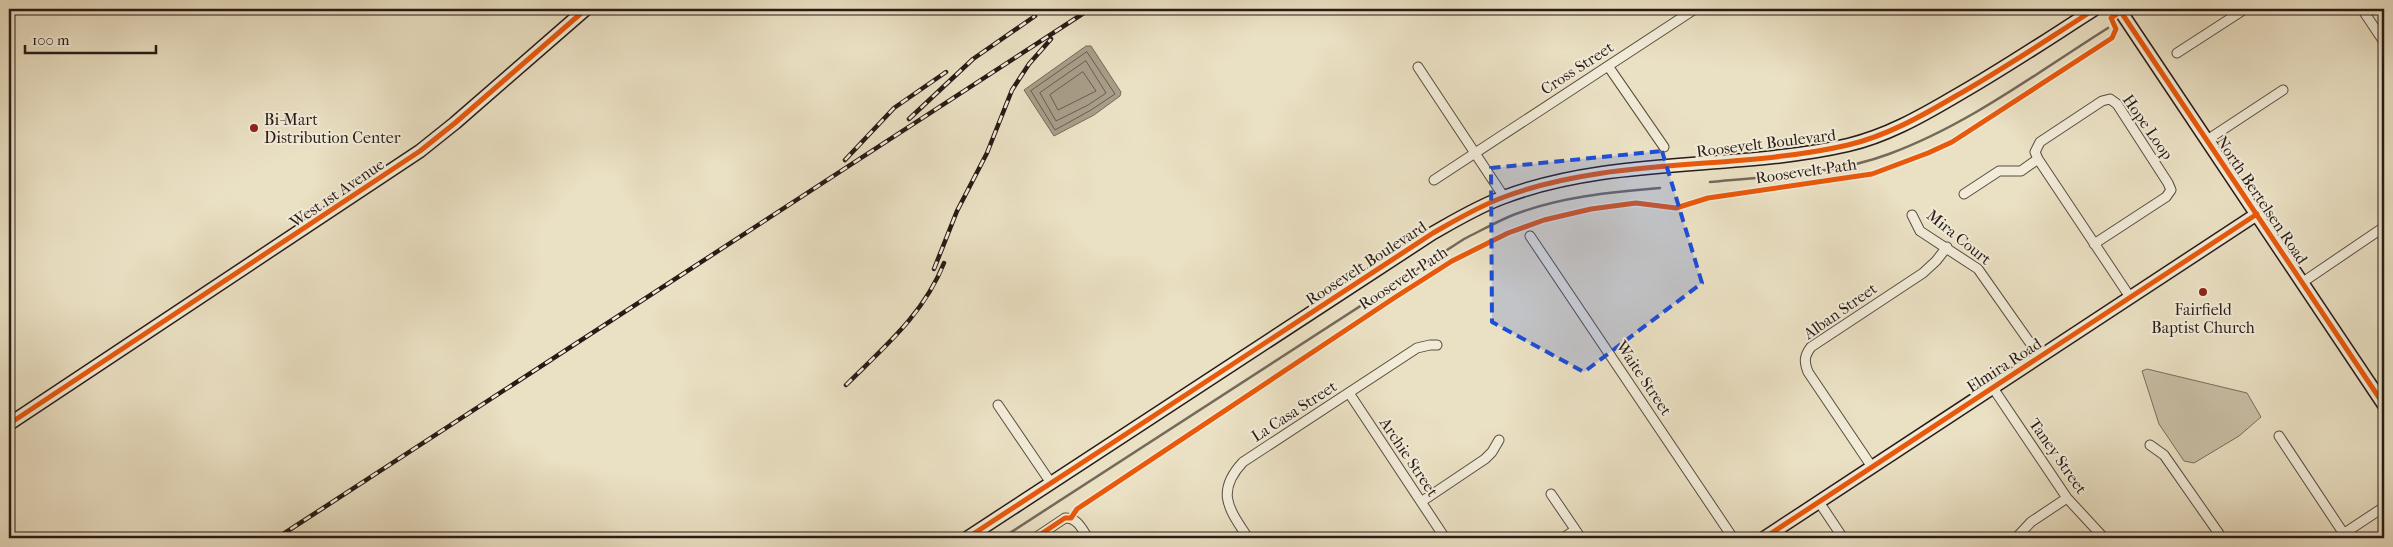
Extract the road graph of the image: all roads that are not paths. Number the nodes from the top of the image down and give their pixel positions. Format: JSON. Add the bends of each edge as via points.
{"nodes":[{"id":1,"x":586,"y":9,"type":"edge"},
{"id":2,"x":1695,"y":9,"type":"edge"},
{"id":3,"x":2095,"y":9,"type":"edge"},
{"id":4,"x":2119,"y":9,"type":"edge"},
{"id":5,"x":2246,"y":9,"type":"edge"},
{"id":6,"x":2362,"y":9,"type":"edge"},
{"id":7,"x":2384,"y":42,"type":"edge"},
{"id":8,"x":2177,"y":53,"type":"dead end"},
{"id":9,"x":1608,"y":66,"type":"junction"},
{"id":10,"x":1418,"y":67,"type":"dead end"},
{"id":11,"x":2283,"y":90,"type":"dead end"},
{"id":12,"x":2207,"y":140,"type":"junction"},
{"id":13,"x":1664,"y":147,"type":"dead end"},
{"id":14,"x":1475,"y":153,"type":"junction"},
{"id":15,"x":2038,"y":160,"type":"junction"},
{"id":16,"x":1434,"y":180,"type":"dead end"},
{"id":17,"x":1964,"y":194,"type":"dead end"},
{"id":18,"x":1504,"y":197,"type":"junction"},
{"id":19,"x":2258,"y":214,"type":"junction"},
{"id":20,"x":1912,"y":215,"type":"dead end"},
{"id":21,"x":2384,"y":227,"type":"edge"},
{"id":22,"x":1530,"y":236,"type":"dead end"},
{"id":23,"x":2094,"y":244,"type":"junction"},
{"id":24,"x":1947,"y":247,"type":"junction"},
{"id":25,"x":2303,"y":282,"type":"junction"},
{"id":26,"x":2130,"y":297,"type":"junction"},
{"id":27,"x":1437,"y":345,"type":"dead end"},
{"id":28,"x":2040,"y":357,"type":"junction"},
{"id":29,"x":1993,"y":388,"type":"junction"},
{"id":30,"x":1349,"y":393,"type":"junction"},
{"id":31,"x":998,"y":405,"type":"dead end"},
{"id":32,"x":2384,"y":405,"type":"edge"},
{"id":33,"x":9,"y":424,"type":"edge"},
{"id":34,"x":2279,"y":436,"type":"dead end"},
{"id":35,"x":1499,"y":440,"type":"dead end"},
{"id":36,"x":2150,"y":445,"type":"dead end"},
{"id":37,"x":1872,"y":467,"type":"junction"},
{"id":38,"x":1051,"y":483,"type":"junction"},
{"id":39,"x":1551,"y":494,"type":"dead end"},
{"id":40,"x":2067,"y":498,"type":"junction"},
{"id":41,"x":1421,"y":502,"type":"junction"},
{"id":42,"x":1819,"y":502,"type":"junction"},
{"id":43,"x":2384,"y":507,"type":"edge"},
{"id":44,"x":1575,"y":530,"type":"junction"},
{"id":45,"x":2340,"y":536,"type":"edge"},
{"id":46,"x":967,"y":538,"type":"edge"},
{"id":47,"x":1035,"y":538,"type":"edge"},
{"id":48,"x":1088,"y":538,"type":"edge"},
{"id":49,"x":1248,"y":538,"type":"edge"},
{"id":50,"x":1445,"y":538,"type":"edge"},
{"id":51,"x":1563,"y":538,"type":"edge"},
{"id":52,"x":1581,"y":538,"type":"edge"},
{"id":53,"x":1733,"y":538,"type":"edge"},
{"id":54,"x":1764,"y":538,"type":"edge"},
{"id":55,"x":1843,"y":538,"type":"edge"},
{"id":56,"x":2016,"y":538,"type":"edge"},
{"id":57,"x":2104,"y":538,"type":"edge"},
{"id":58,"x":2222,"y":538,"type":"edge"}],
"edges":[{"from":1,"to":33,"type":"street","name":"West 1st Avenue","via":[[455,124],[412,156]]},
{"from":2,"to":9,"type":"street","name":"Cross Street"},
{"from":3,"to":18,"type":"street","name":"Roosevelt Boulevard","via":[[1936,108],[1866,140],[1809,153],[1595,174],[1553,182]]},
{"from":4,"to":12,"type":"street","name":"North Bertelsen Road"},
{"from":5,"to":8,"type":"street"},
{"from":6,"to":7,"type":"street"},
{"from":9,"to":13,"type":"street"},
{"from":9,"to":14,"type":"street","name":"Cross Street"},
{"from":10,"to":14,"type":"street"},
{"from":11,"to":12,"type":"street"},
{"from":12,"to":19,"type":"street","name":"North Bertelsen Road"},
{"from":14,"to":16,"type":"street","name":"Cross Street"},
{"from":14,"to":18,"type":"street"},
{"from":15,"to":17,"type":"street","via":[[2019,171],[1999,171]]},
{"from":15,"to":23,"type":"street"},
{"from":15,"to":23,"type":"street","name":"Hope Loop","via":[[2035,150],[2040,142],[2102,101],[2110,99],[2117,104],[2171,190],[2166,197]]},
{"from":18,"to":38,"type":"street","name":"Roosevelt Boulevard","via":[[1433,233]]},
{"from":19,"to":25,"type":"street","name":"North Bertelsen Road"},
{"from":19,"to":26,"type":"street","name":"Elmira Road"},
{"from":20,"to":24,"type":"street","name":"Mira Court","via":[[1920,231]]},
{"from":21,"to":25,"type":"street"},
{"from":22,"to":53,"type":"street","name":"Waite Street"},
{"from":23,"to":26,"type":"street"},
{"from":24,"to":28,"type":"street","name":"Mira Court","via":[[1981,272]]},
{"from":24,"to":37,"type":"street","name":"Alban Street","via":[[1923,273],[1811,348],[1805,356],[1808,372]]},
{"from":25,"to":32,"type":"street","name":"North Bertelsen Road"},
{"from":26,"to":28,"type":"street","name":"Elmira Road"},
{"from":27,"to":30,"type":"street","name":"La Casa Street","via":[[1417,348]]},
{"from":28,"to":29,"type":"street","name":"Elmira Road"},
{"from":29,"to":37,"type":"street","name":"Elmira Road"},
{"from":29,"to":40,"type":"street","name":"Taney Street"},
{"from":30,"to":41,"type":"street","name":"Archie Street"},
{"from":30,"to":49,"type":"street","name":"La Casa Street","via":[[1243,462],[1233,472],[1226,492],[1228,504]]},
{"from":31,"to":38,"type":"street"},
{"from":34,"to":45,"type":"street"},
{"from":35,"to":41,"type":"street","via":[[1485,459]]},
{"from":36,"to":58,"type":"street","via":[[2164,455]]},
{"from":37,"to":42,"type":"street","name":"Elmira Road"},
{"from":38,"to":46,"type":"street","name":"Roosevelt Boulevard"},
{"from":39,"to":44,"type":"street"},
{"from":40,"to":56,"type":"street","via":[[2031,522]]},
{"from":40,"to":57,"type":"street","name":"Taney Street"},
{"from":41,"to":50,"type":"street","name":"Archie Street"},
{"from":42,"to":54,"type":"street","name":"Elmira Road"},
{"from":42,"to":55,"type":"street"},
{"from":43,"to":45,"type":"street"},
{"from":44,"to":51,"type":"street"},
{"from":44,"to":52,"type":"street"},
{"from":47,"to":48,"type":"street","via":[[1065,518],[1076,520]]}]}
